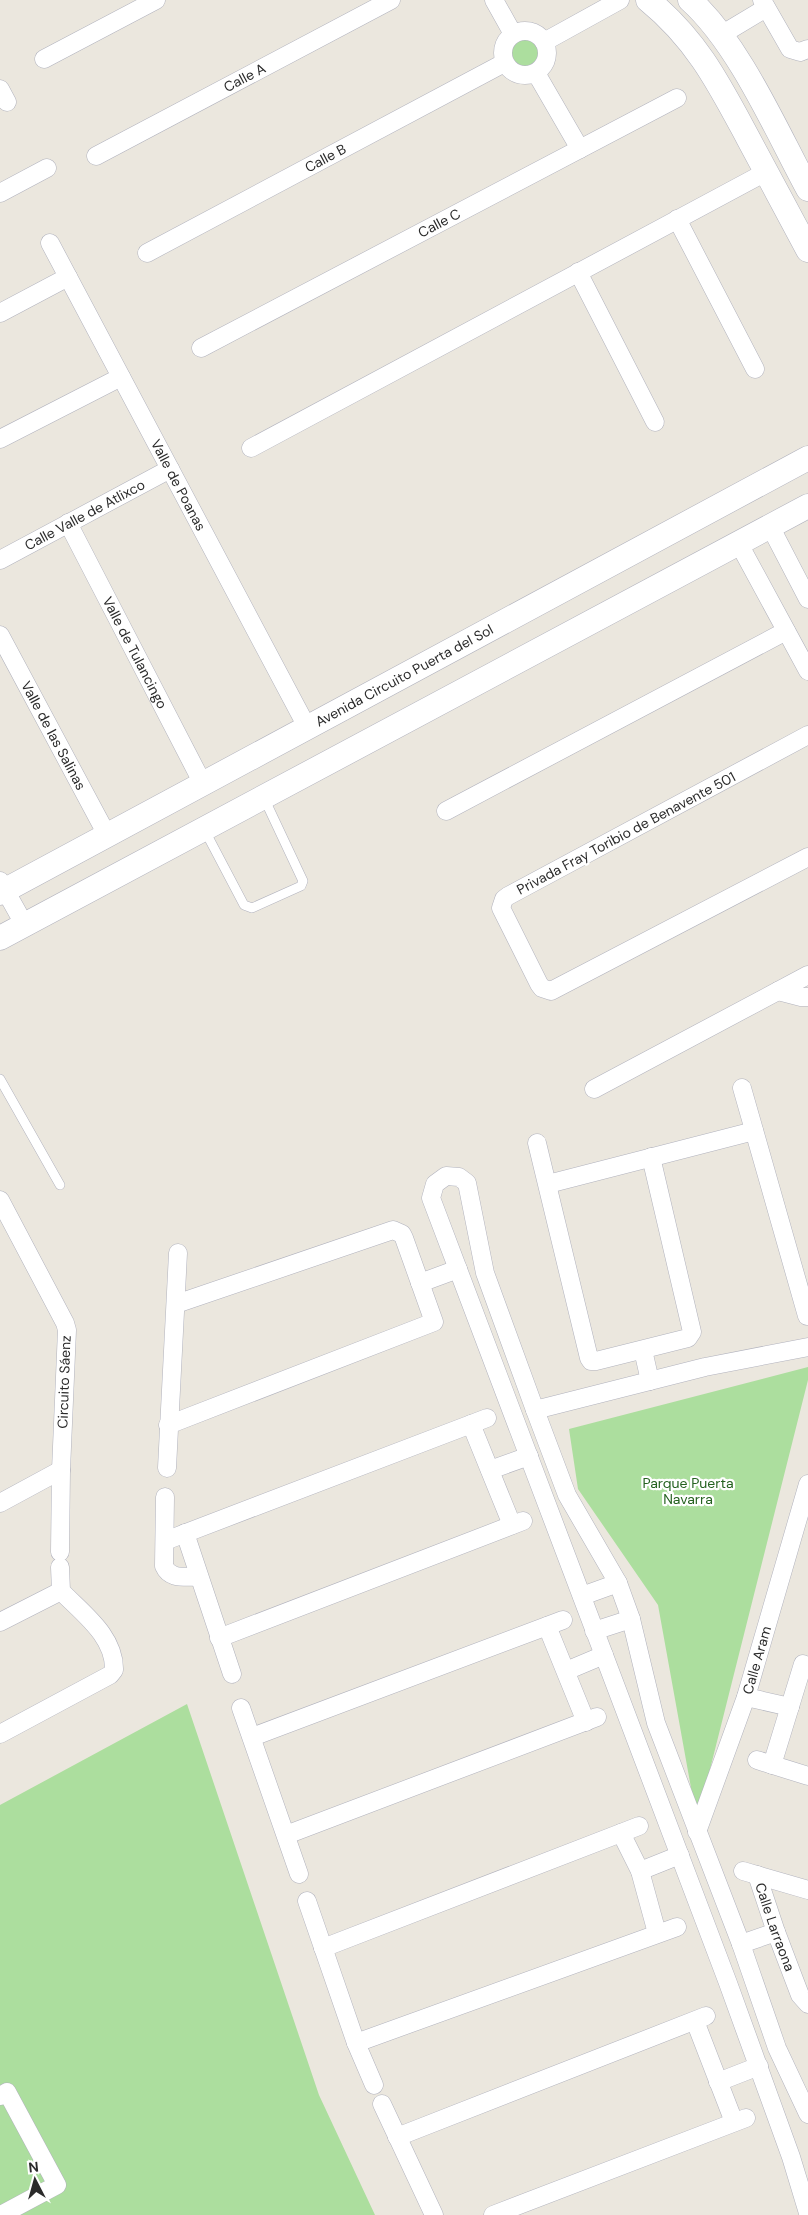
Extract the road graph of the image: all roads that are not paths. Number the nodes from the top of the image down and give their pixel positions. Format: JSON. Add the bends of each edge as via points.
{"nodes":[{"id":1,"x":156,"y":0,"type":"edge"},
{"id":2,"x":392,"y":0,"type":"edge"},
{"id":3,"x":494,"y":0,"type":"edge"},
{"id":4,"x":620,"y":0,"type":"edge"},
{"id":5,"x":648,"y":0,"type":"edge"},
{"id":6,"x":690,"y":0,"type":"edge"},
{"id":7,"x":764,"y":4,"type":"edge"},
{"id":8,"x":514,"y":34,"type":"junction"},
{"id":9,"x":720,"y":35,"type":"junction"},
{"id":10,"x":544,"y":42,"type":"junction"},
{"id":11,"x":808,"y":49,"type":"edge"},
{"id":12,"x":44,"y":59,"type":"dead end"},
{"id":13,"x":504,"y":63,"type":"junction"},
{"id":14,"x":536,"y":72,"type":"junction"},
{"id":15,"x":677,"y":98,"type":"dead end"},
{"id":16,"x":580,"y":149,"type":"junction"},
{"id":17,"x":96,"y":156,"type":"dead end"},
{"id":18,"x":47,"y":168,"type":"dead end"},
{"id":19,"x":766,"y":172,"type":"junction"},
{"id":20,"x":808,"y":189,"type":"edge"},
{"id":21,"x":0,"y":193,"type":"edge"},
{"id":22,"x":677,"y":219,"type":"junction"},
{"id":23,"x":50,"y":242,"type":"dead end"},
{"id":24,"x":808,"y":250,"type":"edge"},
{"id":25,"x":147,"y":253,"type":"dead end"},
{"id":26,"x":578,"y":272,"type":"junction"},
{"id":27,"x":68,"y":277,"type":"junction"},
{"id":28,"x":0,"y":313,"type":"edge"},
{"id":29,"x":201,"y":348,"type":"dead end"},
{"id":30,"x":755,"y":369,"type":"dead end"},
{"id":31,"x":121,"y":377,"type":"junction"},
{"id":32,"x":655,"y":422,"type":"dead end"},
{"id":33,"x":0,"y":439,"type":"edge"},
{"id":34,"x":251,"y":448,"type":"dead end"},
{"id":35,"x":808,"y":458,"type":"edge"},
{"id":36,"x":170,"y":469,"type":"junction"},
{"id":37,"x":808,"y":506,"type":"edge"},
{"id":38,"x":68,"y":523,"type":"junction"},
{"id":39,"x":770,"y":526,"type":"junction"},
{"id":40,"x":738,"y":542,"type":"junction"},
{"id":41,"x":0,"y":560,"type":"edge"},
{"id":42,"x":808,"y":599,"type":"edge"},
{"id":43,"x":786,"y":631,"type":"junction"},
{"id":44,"x":0,"y":635,"type":"edge"},
{"id":45,"x":808,"y":671,"type":"edge"},
{"id":46,"x":308,"y":727,"type":"junction"},
{"id":47,"x":808,"y":735,"type":"edge"},
{"id":48,"x":203,"y":784,"type":"junction"},
{"id":49,"x":263,"y":798,"type":"junction"},
{"id":50,"x":446,"y":811,"type":"dead end"},
{"id":51,"x":204,"y":829,"type":"junction"},
{"id":52,"x":107,"y":835,"type":"junction"},
{"id":53,"x":808,"y":857,"type":"edge"},
{"id":54,"x":2,"y":888,"type":"edge"},
{"id":55,"x":24,"y":924,"type":"junction"},
{"id":56,"x":0,"y":938,"type":"edge"},
{"id":57,"x":808,"y":975,"type":"edge"},
{"id":58,"x":778,"y":991,"type":"junction"},
{"id":59,"x":808,"y":997,"type":"edge"},
{"id":60,"x":0,"y":1079,"type":"edge"},
{"id":61,"x":742,"y":1088,"type":"dead end"},
{"id":62,"x":594,"y":1089,"type":"dead end"},
{"id":63,"x":754,"y":1131,"type":"junction"},
{"id":64,"x":538,"y":1143,"type":"dead end"},
{"id":65,"x":651,"y":1157,"type":"junction"},
{"id":66,"x":548,"y":1184,"type":"junction"},
{"id":67,"x":60,"y":1185,"type":"dead end"},
{"id":68,"x":0,"y":1200,"type":"edge"},
{"id":69,"x":178,"y":1253,"type":"dead end"},
{"id":70,"x":458,"y":1268,"type":"junction"},
{"id":71,"x":420,"y":1283,"type":"junction"},
{"id":72,"x":176,"y":1304,"type":"junction"},
{"id":73,"x":808,"y":1316,"type":"edge"},
{"id":74,"x":808,"y":1347,"type":"edge"},
{"id":75,"x":643,"y":1350,"type":"junction"},
{"id":76,"x":650,"y":1380,"type":"junction"},
{"id":77,"x":535,"y":1410,"type":"junction"},
{"id":78,"x":168,"y":1425,"type":"junction"},
{"id":79,"x":529,"y":1456,"type":"junction"},
{"id":80,"x":167,"y":1468,"type":"dead end"},
{"id":81,"x":61,"y":1470,"type":"junction"},
{"id":82,"x":490,"y":1470,"type":"junction"},
{"id":83,"x":807,"y":1491,"type":"edge"},
{"id":84,"x":165,"y":1497,"type":"dead end"},
{"id":85,"x":0,"y":1503,"type":"edge"},
{"id":86,"x":185,"y":1533,"type":"junction"},
{"id":87,"x":165,"y":1541,"type":"junction"},
{"id":88,"x":199,"y":1576,"type":"junction"},
{"id":89,"x":618,"y":1583,"type":"junction"},
{"id":90,"x":61,"y":1591,"type":"junction"},
{"id":91,"x":582,"y":1596,"type":"junction"},
{"id":92,"x":631,"y":1619,"type":"junction"},
{"id":93,"x":0,"y":1622,"type":"edge"},
{"id":94,"x":594,"y":1631,"type":"junction"},
{"id":95,"x":218,"y":1638,"type":"junction"},
{"id":96,"x":604,"y":1655,"type":"junction"},
{"id":97,"x":799,"y":1663,"type":"edge"},
{"id":98,"x":566,"y":1671,"type":"junction"},
{"id":99,"x":232,"y":1674,"type":"dead end"},
{"id":100,"x":746,"y":1696,"type":"junction"},
{"id":101,"x":241,"y":1708,"type":"dead end"},
{"id":102,"x":790,"y":1708,"type":"junction"},
{"id":103,"x":0,"y":1734,"type":"edge"},
{"id":104,"x":252,"y":1737,"type":"junction"},
{"id":105,"x":808,"y":1776,"type":"edge"},
{"id":106,"x":639,"y":1826,"type":"dead end"},
{"id":107,"x":697,"y":1832,"type":"junction"},
{"id":108,"x":621,"y":1833,"type":"junction"},
{"id":109,"x":286,"y":1835,"type":"junction"},
{"id":110,"x":680,"y":1856,"type":"junction"},
{"id":111,"x":640,"y":1871,"type":"junction"},
{"id":112,"x":299,"y":1874,"type":"dead end"},
{"id":113,"x":808,"y":1890,"type":"edge"},
{"id":114,"x":307,"y":1901,"type":"dead end"},
{"id":115,"x":677,"y":1926,"type":"dead end"},
{"id":116,"x":776,"y":1932,"type":"junction"},
{"id":117,"x":657,"y":1933,"type":"junction"},
{"id":118,"x":742,"y":1944,"type":"junction"},
{"id":119,"x":323,"y":1948,"type":"junction"},
{"id":120,"x":808,"y":2004,"type":"edge"},
{"id":121,"x":356,"y":2043,"type":"junction"},
{"id":122,"x":759,"y":2066,"type":"junction"},
{"id":123,"x":718,"y":2082,"type":"junction"},
{"id":124,"x":374,"y":2085,"type":"dead end"},
{"id":125,"x":0,"y":2096,"type":"edge"},
{"id":126,"x":382,"y":2104,"type":"dead end"},
{"id":127,"x":808,"y":2114,"type":"edge"},
{"id":128,"x":397,"y":2136,"type":"junction"},
{"id":129,"x":808,"y":2213,"type":"edge"},
{"id":130,"x":1,"y":2215,"type":"edge"},
{"id":131,"x":434,"y":2215,"type":"edge"},
{"id":132,"x":493,"y":2215,"type":"edge"}],
"edges":[{"from":1,"to":12,"type":"street"},
{"from":2,"to":17,"type":"street","name":"Calle A"},
{"from":3,"to":8,"type":"street"},
{"from":4,"to":10,"type":"street"},
{"from":5,"to":19,"type":"street","via":[[671,18],[699,53]]},
{"from":6,"to":9,"type":"street"},
{"from":7,"to":9,"type":"street"},
{"from":7,"to":11,"type":"street","via":[[790,49],[800,52]]},
{"from":8,"to":10,"type":"street","via":[[527,31],[540,36]]},
{"from":8,"to":13,"type":"street","via":[[504,44]]},
{"from":9,"to":20,"type":"street","via":[[748,78]]},
{"from":10,"to":14,"type":"street","via":[[547,55]]},
{"from":13,"to":14,"type":"street","via":[[508,69],[522,75]]},
{"from":13,"to":25,"type":"street","name":"Calle B"},
{"from":14,"to":16,"type":"street"},
{"from":15,"to":16,"type":"street","name":"Calle C"},
{"from":16,"to":29,"type":"street","name":"Calle C"},
{"from":18,"to":21,"type":"street"},
{"from":19,"to":22,"type":"street"},
{"from":19,"to":24,"type":"street"},
{"from":22,"to":26,"type":"street"},
{"from":22,"to":30,"type":"street"},
{"from":23,"to":27,"type":"street","name":"Valle de Poanas"},
{"from":26,"to":32,"type":"street"},
{"from":26,"to":34,"type":"street"},
{"from":27,"to":28,"type":"street"},
{"from":27,"to":31,"type":"street","name":"Valle de Poanas"},
{"from":31,"to":33,"type":"street"},
{"from":31,"to":36,"type":"street","name":"Valle de Poanas"},
{"from":35,"to":46,"type":"street","name":"Avenida Circuito Puerta del Sol"},
{"from":36,"to":38,"type":"street","name":"Calle Valle de Atlixco"},
{"from":36,"to":46,"type":"street","name":"Valle de Poanas"},
{"from":37,"to":39,"type":"street"},
{"from":38,"to":41,"type":"street","name":"Calle Valle de Atlixco"},
{"from":38,"to":48,"type":"street","name":"Valle de Tulancingo"},
{"from":39,"to":40,"type":"street"},
{"from":39,"to":42,"type":"street"},
{"from":40,"to":43,"type":"street"},
{"from":40,"to":49,"type":"street"},
{"from":43,"to":45,"type":"street"},
{"from":43,"to":50,"type":"street"},
{"from":44,"to":52,"type":"street","name":"Valle de las Salinas"},
{"from":46,"to":48,"type":"street","name":"Avenida Circuito Puerta del Sol"},
{"from":47,"to":53,"type":"street","name":"Privada Fray Toribio de Benavente 501","via":[[508,896],[501,908],[539,984],[551,991]]},
{"from":48,"to":52,"type":"street","name":"Avenida Circuito Puerta del Sol"},
{"from":49,"to":51,"type":"street"},
{"from":49,"to":51,"type":"lane","via":[[304,881],[301,886],[248,908]]},
{"from":51,"to":55,"type":"street"},
{"from":52,"to":54,"type":"street","name":"Avenida Circuito Puerta del Sol"},
{"from":54,"to":55,"type":"street"},
{"from":55,"to":56,"type":"street"},
{"from":57,"to":58,"type":"street"},
{"from":58,"to":59,"type":"street"},
{"from":58,"to":62,"type":"street"},
{"from":60,"to":67,"type":"lane"},
{"from":61,"to":63,"type":"street"},
{"from":63,"to":65,"type":"street"},
{"from":63,"to":73,"type":"street"},
{"from":64,"to":66,"type":"street"},
{"from":65,"to":66,"type":"street"},
{"from":65,"to":75,"type":"street","via":[[692,1332],[688,1338]]},
{"from":66,"to":75,"type":"street","via":[[589,1358],[596,1362]]},
{"from":68,"to":81,"type":"street","name":"Circuito Sáenz","via":[[67,1330]]},
{"from":69,"to":72,"type":"street"},
{"from":70,"to":71,"type":"street"},
{"from":70,"to":77,"type":"street","via":[[431,1198],[435,1184],[446,1176],[459,1177],[467,1182],[485,1273]]},
{"from":70,"to":79,"type":"street"},
{"from":71,"to":72,"type":"street","via":[[402,1234],[393,1230]]},
{"from":71,"to":78,"type":"street","via":[[434,1322]]},
{"from":72,"to":78,"type":"street"},
{"from":74,"to":76,"type":"street"},
{"from":75,"to":76,"type":"street"},
{"from":76,"to":77,"type":"street"},
{"from":77,"to":89,"type":"street","via":[[567,1495]]},
{"from":78,"to":80,"type":"street"},
{"from":79,"to":82,"type":"street"},
{"from":79,"to":91,"type":"street"},
{"from":81,"to":85,"type":"street"},
{"from":81,"to":90,"type":"street","name":"Circuito Sáenz"},
{"from":82,"to":86,"type":"street","via":[[479,1421]]},
{"from":82,"to":95,"type":"street","via":[[518,1523]]},
{"from":83,"to":100,"type":"street","name":"Calle Aram"},
{"from":84,"to":87,"type":"street"},
{"from":86,"to":87,"type":"street"},
{"from":86,"to":88,"type":"street"},
{"from":87,"to":88,"type":"street","via":[[164,1566],[167,1573],[172,1576]]},
{"from":88,"to":95,"type":"street"},
{"from":89,"to":91,"type":"street"},
{"from":89,"to":92,"type":"street"},
{"from":90,"to":93,"type":"street"},
{"from":90,"to":103,"type":"street","via":[[108,1640],[113,1652],[114,1670]]},
{"from":91,"to":94,"type":"street"},
{"from":92,"to":94,"type":"street"},
{"from":92,"to":107,"type":"street","via":[[656,1723]]},
{"from":94,"to":96,"type":"street"},
{"from":95,"to":99,"type":"street"},
{"from":96,"to":98,"type":"street"},
{"from":96,"to":110,"type":"street"},
{"from":97,"to":102,"type":"street"},
{"from":98,"to":104,"type":"street","via":[[555,1623]]},
{"from":98,"to":109,"type":"street","via":[[592,1720]]},
{"from":100,"to":102,"type":"street"},
{"from":100,"to":107,"type":"street","name":"Calle Aram"},
{"from":101,"to":104,"type":"street"},
{"from":102,"to":105,"type":"street","via":[[764,1762]]},
{"from":104,"to":109,"type":"street"},
{"from":106,"to":108,"type":"street"},
{"from":107,"to":118,"type":"street"},
{"from":108,"to":111,"type":"street"},
{"from":108,"to":119,"type":"street"},
{"from":109,"to":112,"type":"street"},
{"from":110,"to":111,"type":"street"},
{"from":110,"to":122,"type":"street"},
{"from":111,"to":117,"type":"street"},
{"from":113,"to":116,"type":"street","name":"Calle Larraona","via":[[750,1872]]},
{"from":114,"to":119,"type":"street"},
{"from":115,"to":117,"type":"street"},
{"from":116,"to":118,"type":"street"},
{"from":116,"to":120,"type":"street","name":"Calle Larraona","via":[[800,1995]]},
{"from":117,"to":121,"type":"street"},
{"from":118,"to":127,"type":"street","via":[[777,2048]]},
{"from":119,"to":121,"type":"street"},
{"from":121,"to":124,"type":"street"},
{"from":122,"to":123,"type":"street"},
{"from":122,"to":129,"type":"street"},
{"from":123,"to":128,"type":"street","via":[[700,2019]]},
{"from":123,"to":132,"type":"street","via":[[740,2120]]},
{"from":125,"to":130,"type":"street","via":[[7,2092],[57,2185]]},
{"from":126,"to":128,"type":"street"},
{"from":128,"to":131,"type":"street"}]}
